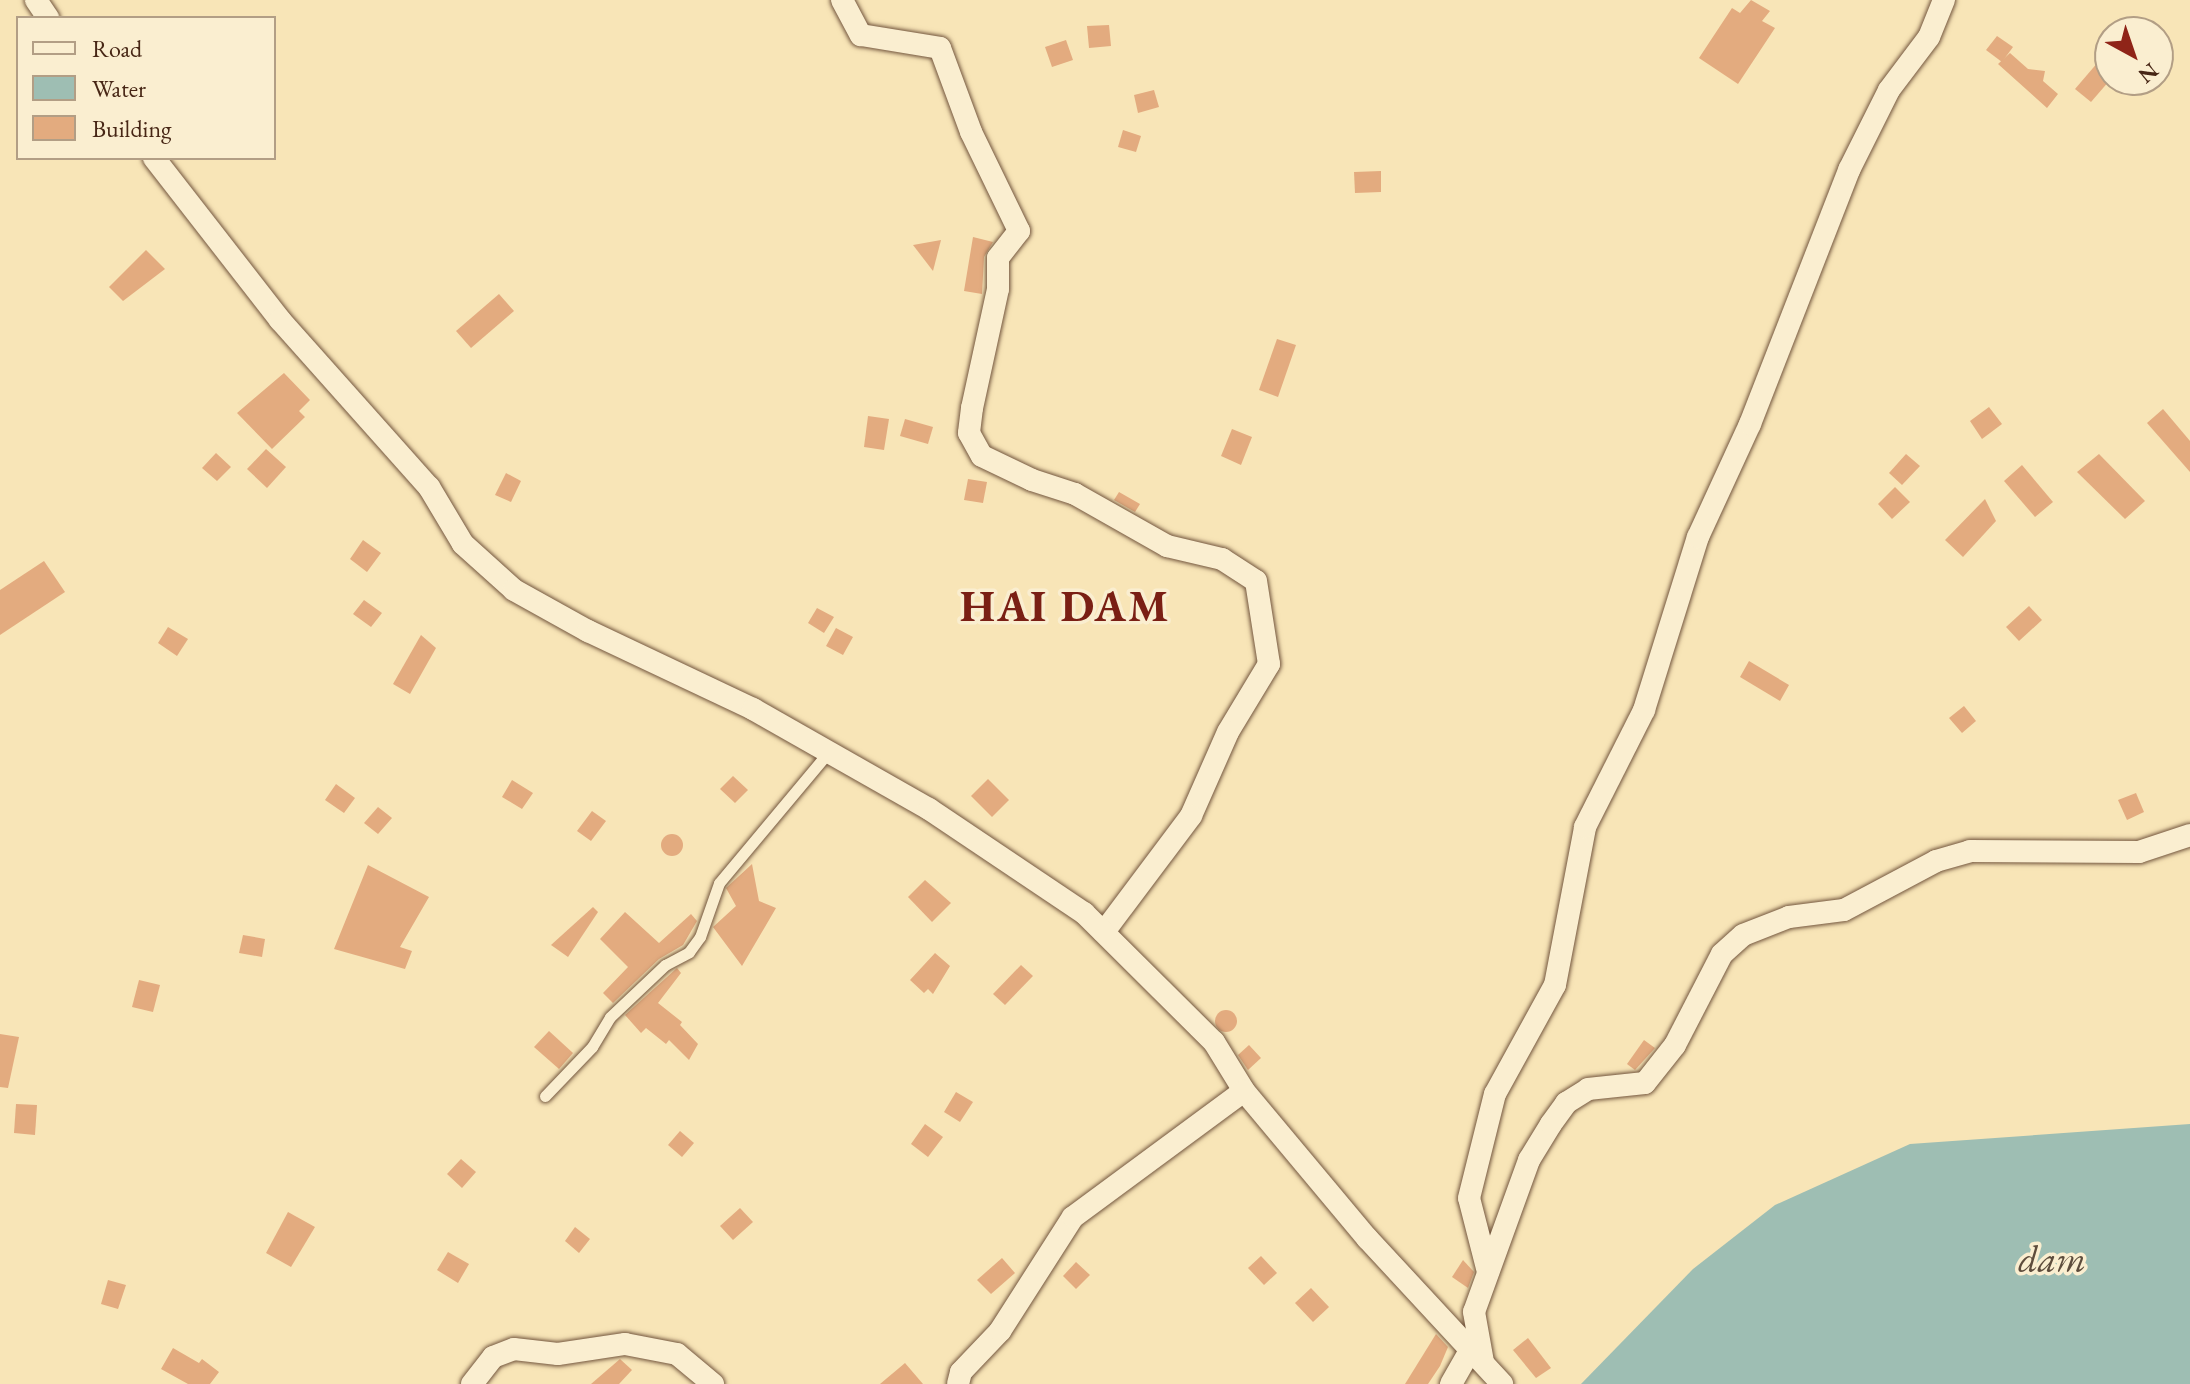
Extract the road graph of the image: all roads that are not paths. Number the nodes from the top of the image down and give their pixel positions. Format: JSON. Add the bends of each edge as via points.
{"nodes":[{"id":1,"x":842,"y":0,"type":"edge"},
{"id":2,"x":1944,"y":0,"type":"edge"},
{"id":3,"x":156,"y":160,"type":"edge"},
{"id":4,"x":827,"y":754,"type":"junction"},
{"id":5,"x":2190,"y":835,"type":"edge"},
{"id":6,"x":1104,"y":932,"type":"junction"},
{"id":7,"x":1244,"y":1091,"type":"junction"},
{"id":8,"x":545,"y":1096,"type":"dead end"},
{"id":9,"x":1488,"y":1272,"type":"junction"},
{"id":10,"x":1477,"y":1356,"type":"junction"},
{"id":11,"x":472,"y":1384,"type":"edge"},
{"id":12,"x":713,"y":1384,"type":"edge"},
{"id":13,"x":958,"y":1384,"type":"edge"},
{"id":14,"x":1451,"y":1384,"type":"edge"},
{"id":15,"x":1502,"y":1384,"type":"edge"}],
"edges":[{"from":1,"to":6,"type":"street","via":[[861,35],[876,42],[928,42],[940,48],[971,132],[1019,231],[998,258],[998,289],[972,408],[969,433],[982,456],[1075,494],[1167,546],[1222,559],[1256,581],[1269,664],[1228,732],[1191,816]]},
{"from":2,"to":9,"type":"street","via":[[1929,37],[1889,90],[1849,170],[1750,424],[1698,537],[1644,710],[1585,827],[1555,985],[1495,1094],[1469,1198]]},
{"from":3,"to":4,"type":"street","via":[[280,320],[429,487],[463,544],[514,590],[753,709]]},
{"from":4,"to":6,"type":"street","via":[[929,809]]},
{"from":4,"to":8,"type":"lane","via":[[719,883],[700,937],[689,952],[665,965],[610,1017],[592,1047]]},
{"from":5,"to":9,"type":"street","via":[[2139,852],[1970,851],[1936,861],[1844,910],[1789,917],[1743,935],[1722,954],[1675,1045],[1645,1083],[1588,1089],[1566,1103],[1529,1160]]},
{"from":6,"to":7,"type":"street","via":[[1214,1042]]},
{"from":7,"to":10,"type":"street","via":[[1367,1238]]},
{"from":7,"to":13,"type":"street","via":[[1073,1217],[1000,1331],[961,1372]]},
{"from":9,"to":10,"type":"street","via":[[1474,1312]]},
{"from":10,"to":14,"type":"street"},
{"from":10,"to":15,"type":"street"},
{"from":11,"to":12,"type":"street","via":[[493,1357],[514,1349],[558,1354],[625,1344],[677,1354]]}]}
